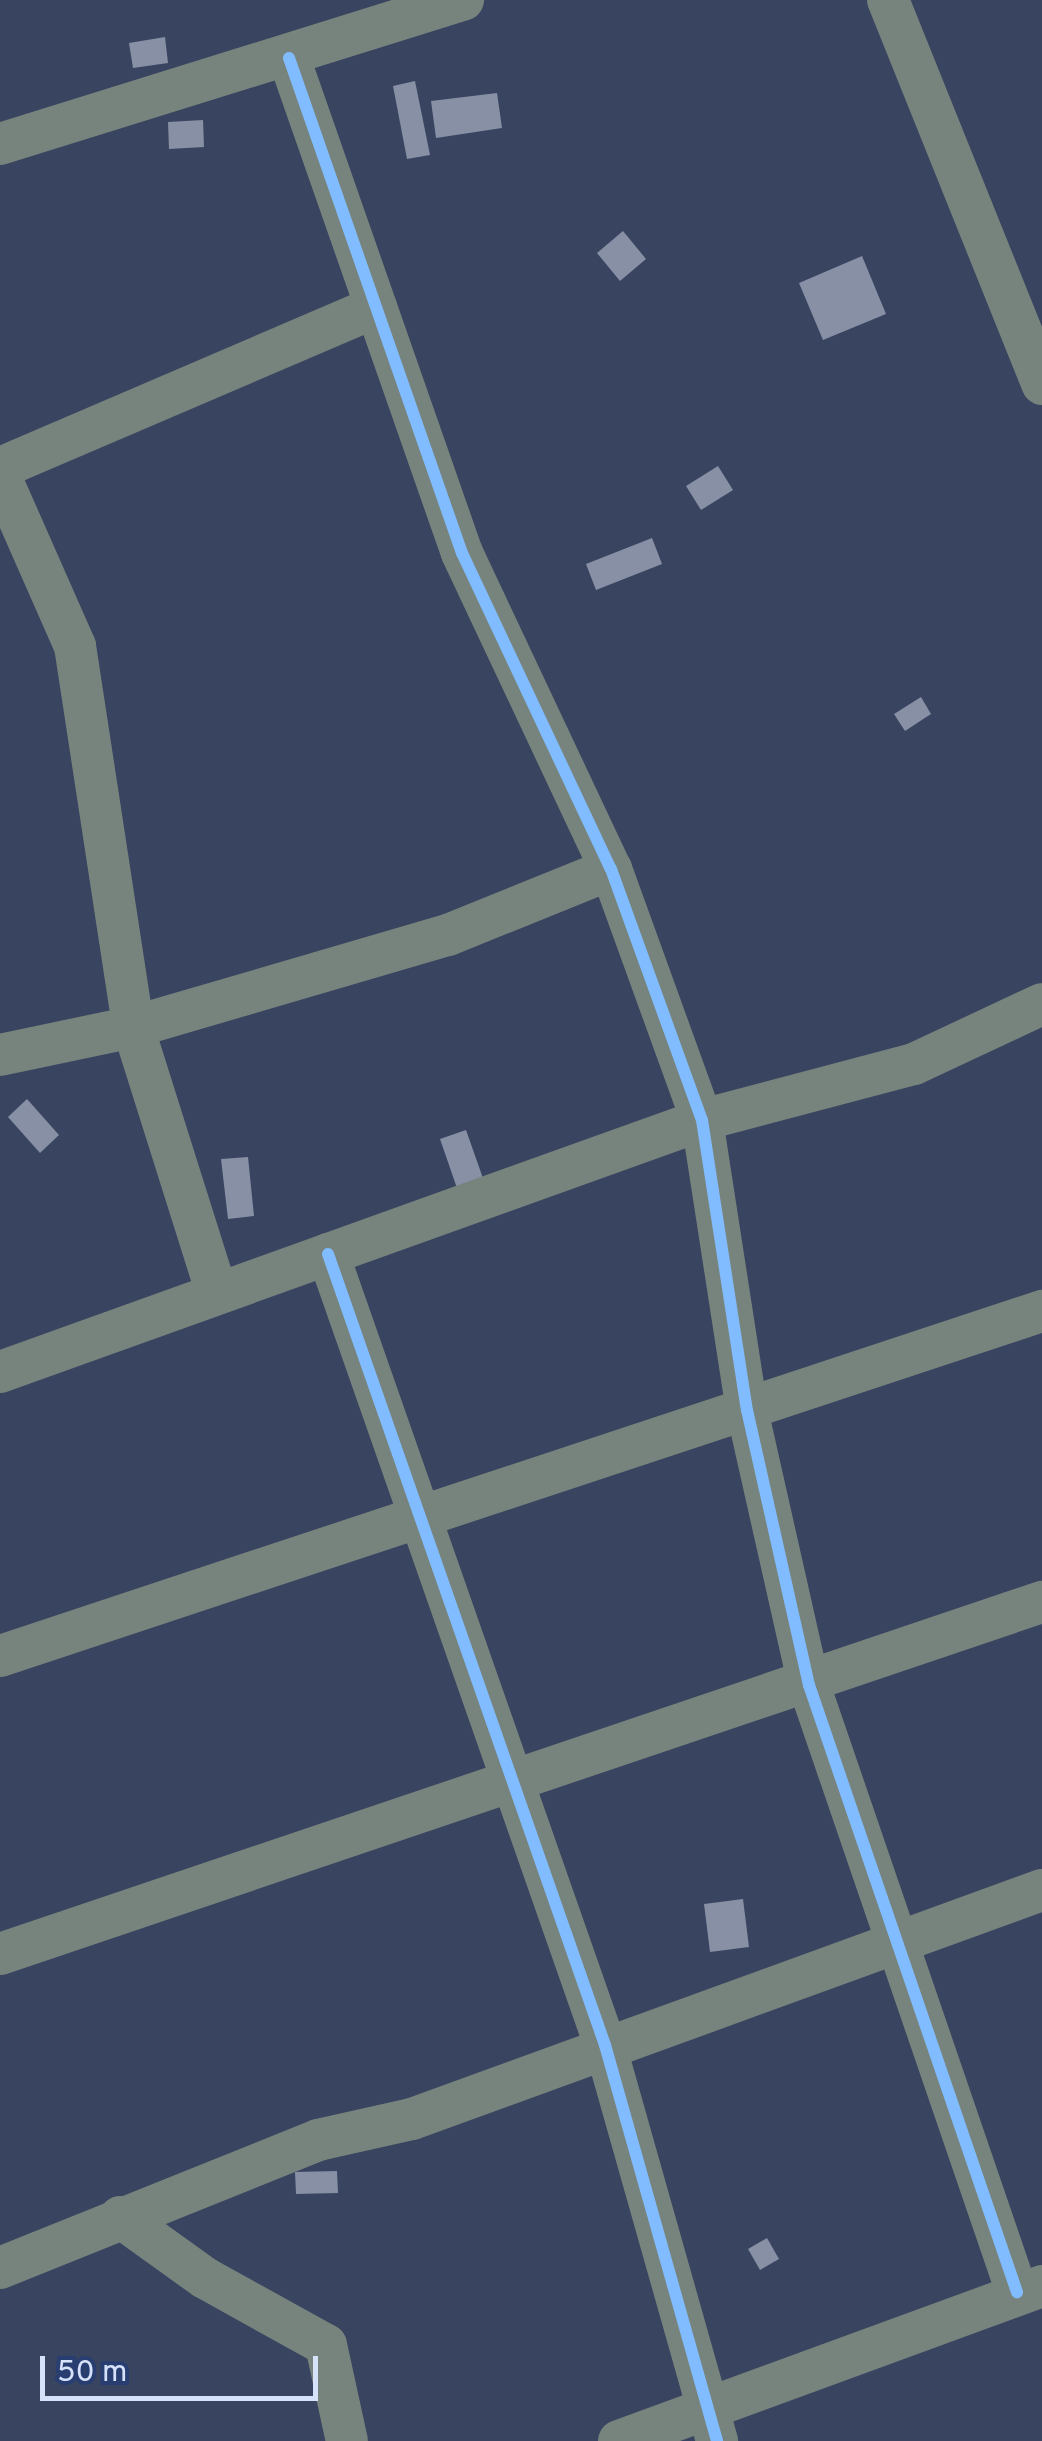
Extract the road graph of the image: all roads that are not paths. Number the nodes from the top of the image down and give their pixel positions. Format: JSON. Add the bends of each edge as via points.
{"nodes":[{"id":1,"x":463,"y":0,"type":"edge"},
{"id":2,"x":888,"y":0,"type":"edge"},
{"id":3,"x":290,"y":58,"type":"junction"},
{"id":4,"x":0,"y":144,"type":"edge"},
{"id":5,"x":376,"y":307,"type":"junction"},
{"id":6,"x":1042,"y":384,"type":"edge"},
{"id":7,"x":0,"y":468,"type":"edge"},
{"id":8,"x":0,"y":476,"type":"edge"},
{"id":9,"x":611,"y":869,"type":"junction"},
{"id":10,"x":1042,"y":1004,"type":"edge"},
{"id":11,"x":133,"y":1027,"type":"junction"},
{"id":12,"x":0,"y":1055,"type":"edge"},
{"id":13,"x":702,"y":1120,"type":"junction"},
{"id":14,"x":328,"y":1254,"type":"junction"},
{"id":15,"x":217,"y":1293,"type":"junction"},
{"id":16,"x":1042,"y":1311,"type":"edge"},
{"id":17,"x":0,"y":1372,"type":"edge"},
{"id":18,"x":746,"y":1410,"type":"junction"},
{"id":19,"x":417,"y":1513,"type":"junction"},
{"id":20,"x":1042,"y":1602,"type":"edge"},
{"id":21,"x":0,"y":1656,"type":"edge"},
{"id":22,"x":809,"y":1685,"type":"junction"},
{"id":23,"x":512,"y":1780,"type":"junction"},
{"id":24,"x":1042,"y":1890,"type":"edge"},
{"id":25,"x":897,"y":1942,"type":"junction"},
{"id":26,"x":0,"y":1954,"type":"edge"},
{"id":27,"x":605,"y":2045,"type":"junction"},
{"id":28,"x":120,"y":2216,"type":"junction"},
{"id":29,"x":0,"y":2268,"type":"edge"},
{"id":30,"x":1030,"y":2289,"type":"edge"},
{"id":31,"x":714,"y":2426,"type":"edge"},
{"id":32,"x":347,"y":2441,"type":"edge"},
{"id":33,"x":619,"y":2441,"type":"edge"}],
"edges":[{"from":1,"to":3,"type":"street"},
{"from":2,"to":6,"type":"street"},
{"from":3,"to":4,"type":"street"},
{"from":3,"to":5,"type":"street"},
{"from":5,"to":7,"type":"street"},
{"from":5,"to":9,"type":"street","via":[[462,553]]},
{"from":8,"to":11,"type":"street","via":[[74,646]]},
{"from":9,"to":11,"type":"street","via":[[448,934]]},
{"from":9,"to":13,"type":"street"},
{"from":10,"to":13,"type":"street","via":[[914,1064]]},
{"from":11,"to":12,"type":"street"},
{"from":11,"to":15,"type":"street"},
{"from":13,"to":14,"type":"street"},
{"from":13,"to":18,"type":"street"},
{"from":14,"to":15,"type":"street"},
{"from":14,"to":19,"type":"street"},
{"from":15,"to":17,"type":"street"},
{"from":16,"to":18,"type":"street"},
{"from":18,"to":19,"type":"street"},
{"from":18,"to":22,"type":"street"},
{"from":19,"to":21,"type":"street"},
{"from":19,"to":23,"type":"street"},
{"from":20,"to":22,"type":"street"},
{"from":22,"to":23,"type":"street"},
{"from":22,"to":25,"type":"street"},
{"from":23,"to":26,"type":"street"},
{"from":23,"to":27,"type":"street"},
{"from":24,"to":25,"type":"street"},
{"from":25,"to":27,"type":"street"},
{"from":25,"to":30,"type":"street"},
{"from":27,"to":28,"type":"street"},
{"from":27,"to":31,"type":"street"},
{"from":28,"to":29,"type":"street"},
{"from":28,"to":32,"type":"street","via":[[205,2278],[326,2345]]},
{"from":30,"to":31,"type":"street"},
{"from":31,"to":33,"type":"street"}]}
